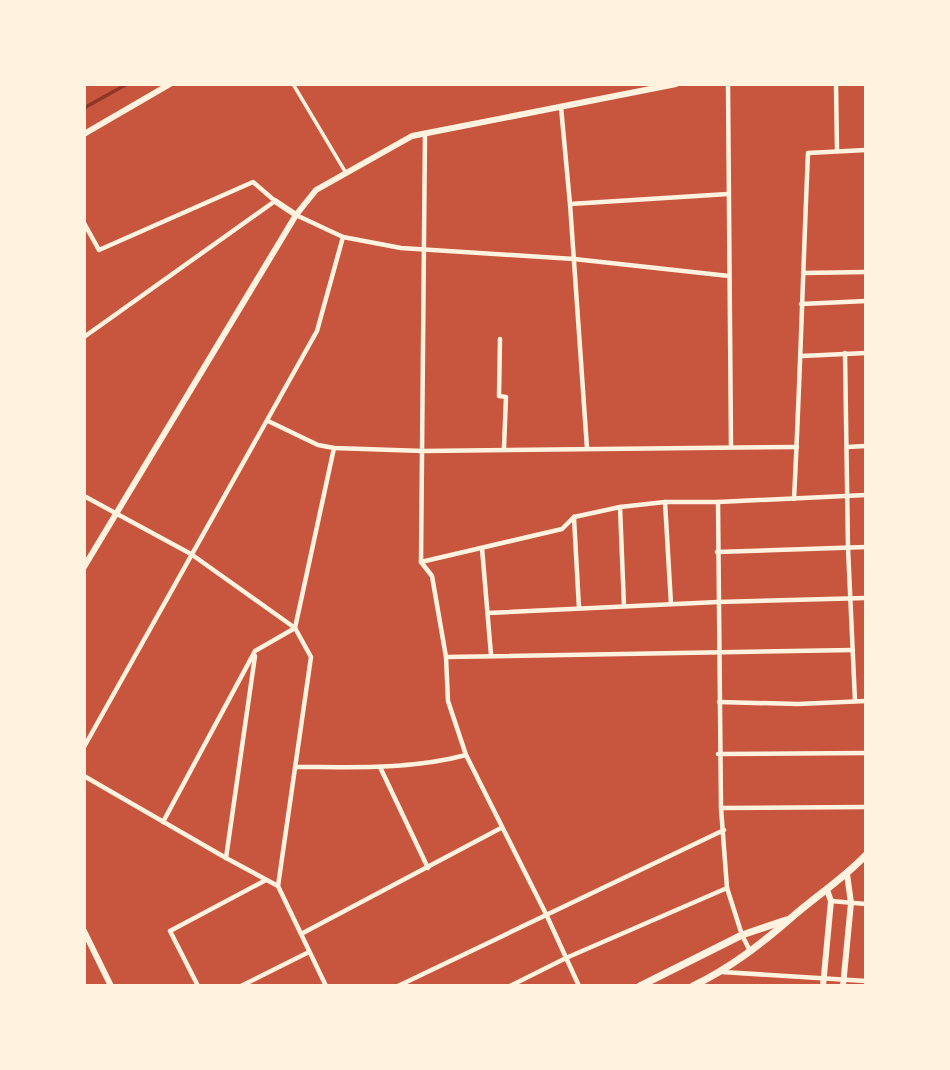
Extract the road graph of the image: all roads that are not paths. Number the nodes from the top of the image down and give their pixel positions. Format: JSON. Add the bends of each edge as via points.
{"nodes":[{"id":1,"x":170,"y":84,"type":"edge"},
{"id":2,"x":293,"y":84,"type":"edge"},
{"id":3,"x":676,"y":84,"type":"edge"},
{"id":4,"x":728,"y":84,"type":"edge"},
{"id":5,"x":836,"y":84,"type":"edge"},
{"id":6,"x":561,"y":107,"type":"junction"},
{"id":7,"x":84,"y":134,"type":"edge"},
{"id":8,"x":425,"y":134,"type":"junction"},
{"id":9,"x":866,"y":150,"type":"edge"},
{"id":10,"x":838,"y":151,"type":"junction"},
{"id":11,"x":346,"y":173,"type":"junction"},
{"id":12,"x":728,"y":194,"type":"junction"},
{"id":13,"x":275,"y":201,"type":"junction"},
{"id":14,"x":570,"y":204,"type":"junction"},
{"id":15,"x":296,"y":215,"type":"junction"},
{"id":16,"x":84,"y":223,"type":"edge"},
{"id":17,"x":343,"y":237,"type":"junction"},
{"id":18,"x":423,"y":251,"type":"junction"},
{"id":19,"x":574,"y":259,"type":"junction"},
{"id":20,"x":866,"y":272,"type":"edge"},
{"id":21,"x":803,"y":274,"type":"junction"},
{"id":22,"x":729,"y":276,"type":"junction"},
{"id":23,"x":866,"y":300,"type":"edge"},
{"id":24,"x":801,"y":304,"type":"junction"},
{"id":25,"x":84,"y":337,"type":"edge"},
{"id":26,"x":500,"y":339,"type":"dead end"},
{"id":27,"x":845,"y":353,"type":"junction"},
{"id":28,"x":866,"y":353,"type":"edge"},
{"id":29,"x":802,"y":356,"type":"junction"},
{"id":30,"x":268,"y":421,"type":"junction"},
{"id":31,"x":797,"y":446,"type":"junction"},
{"id":32,"x":866,"y":446,"type":"edge"},
{"id":33,"x":731,"y":447,"type":"junction"},
{"id":34,"x":847,"y":447,"type":"junction"},
{"id":35,"x":334,"y":448,"type":"junction"},
{"id":36,"x":504,"y":448,"type":"junction"},
{"id":37,"x":587,"y":448,"type":"junction"},
{"id":38,"x":423,"y":451,"type":"junction"},
{"id":39,"x":866,"y":495,"type":"edge"},
{"id":40,"x":84,"y":496,"type":"edge"},
{"id":41,"x":847,"y":496,"type":"junction"},
{"id":42,"x":794,"y":499,"type":"junction"},
{"id":43,"x":665,"y":502,"type":"junction"},
{"id":44,"x":718,"y":502,"type":"junction"},
{"id":45,"x":620,"y":507,"type":"junction"},
{"id":46,"x":117,"y":515,"type":"junction"},
{"id":47,"x":574,"y":517,"type":"junction"},
{"id":48,"x":482,"y":547,"type":"junction"},
{"id":49,"x":866,"y":547,"type":"edge"},
{"id":50,"x":848,"y":548,"type":"junction"},
{"id":51,"x":718,"y":552,"type":"junction"},
{"id":52,"x":191,"y":554,"type":"junction"},
{"id":53,"x":421,"y":562,"type":"junction"},
{"id":54,"x":84,"y":567,"type":"edge"},
{"id":55,"x":851,"y":598,"type":"junction"},
{"id":56,"x":866,"y":598,"type":"edge"},
{"id":57,"x":718,"y":601,"type":"junction"},
{"id":58,"x":671,"y":604,"type":"junction"},
{"id":59,"x":624,"y":606,"type":"junction"},
{"id":60,"x":579,"y":608,"type":"junction"},
{"id":61,"x":488,"y":613,"type":"junction"},
{"id":62,"x":295,"y":628,"type":"junction"},
{"id":63,"x":853,"y":650,"type":"junction"},
{"id":64,"x":256,"y":652,"type":"junction"},
{"id":65,"x":718,"y":652,"type":"junction"},
{"id":66,"x":491,"y":655,"type":"junction"},
{"id":67,"x":446,"y":657,"type":"junction"},
{"id":68,"x":855,"y":701,"type":"junction"},
{"id":69,"x":866,"y":701,"type":"edge"},
{"id":70,"x":719,"y":702,"type":"junction"},
{"id":71,"x":84,"y":747,"type":"edge"},
{"id":72,"x":866,"y":753,"type":"edge"},
{"id":73,"x":719,"y":754,"type":"junction"},
{"id":74,"x":466,"y":755,"type":"junction"},
{"id":75,"x":295,"y":767,"type":"junction"},
{"id":76,"x":380,"y":767,"type":"junction"},
{"id":77,"x":84,"y":776,"type":"edge"},
{"id":78,"x":866,"y":807,"type":"edge"},
{"id":79,"x":721,"y":808,"type":"junction"},
{"id":80,"x":163,"y":822,"type":"junction"},
{"id":81,"x":501,"y":828,"type":"junction"},
{"id":82,"x":724,"y":830,"type":"junction"},
{"id":83,"x":866,"y":855,"type":"edge"},
{"id":84,"x":226,"y":859,"type":"junction"},
{"id":85,"x":428,"y":868,"type":"junction"},
{"id":86,"x":847,"y":874,"type":"junction"},
{"id":87,"x":266,"y":880,"type":"junction"},
{"id":88,"x":278,"y":886,"type":"junction"},
{"id":89,"x":727,"y":888,"type":"junction"},
{"id":90,"x":827,"y":890,"type":"junction"},
{"id":91,"x":831,"y":901,"type":"junction"},
{"id":92,"x":850,"y":903,"type":"junction"},
{"id":93,"x":866,"y":904,"type":"edge"},
{"id":94,"x":546,"y":914,"type":"junction"},
{"id":95,"x":790,"y":918,"type":"junction"},
{"id":96,"x":84,"y":931,"type":"edge"},
{"id":97,"x":301,"y":934,"type":"junction"},
{"id":98,"x":742,"y":935,"type":"junction"},
{"id":99,"x":309,"y":952,"type":"junction"},
{"id":100,"x":751,"y":952,"type":"junction"},
{"id":101,"x":566,"y":958,"type":"junction"},
{"id":102,"x":721,"y":972,"type":"junction"},
{"id":103,"x":824,"y":976,"type":"junction"},
{"id":104,"x":866,"y":981,"type":"edge"},
{"id":105,"x":844,"y":982,"type":"edge"},
{"id":106,"x":111,"y":986,"type":"edge"},
{"id":107,"x":198,"y":986,"type":"edge"},
{"id":108,"x":242,"y":986,"type":"edge"},
{"id":109,"x":326,"y":986,"type":"edge"},
{"id":110,"x":398,"y":986,"type":"edge"},
{"id":111,"x":510,"y":986,"type":"edge"},
{"id":112,"x":579,"y":986,"type":"edge"},
{"id":113,"x":640,"y":986,"type":"edge"},
{"id":114,"x":693,"y":986,"type":"edge"},
{"id":115,"x":823,"y":986,"type":"edge"}],
"edges":[{"from":1,"to":7,"type":"street"},
{"from":2,"to":11,"type":"street"},
{"from":3,"to":6,"type":"street"},
{"from":4,"to":12,"type":"street"},
{"from":5,"to":10,"type":"street"},
{"from":6,"to":8,"type":"street"},
{"from":6,"to":14,"type":"street"},
{"from":8,"to":11,"type":"street","via":[[412,136]]},
{"from":8,"to":18,"type":"street"},
{"from":9,"to":10,"type":"street"},
{"from":10,"to":21,"type":"street","via":[[808,153]]},
{"from":11,"to":15,"type":"street","via":[[316,190]]},
{"from":12,"to":14,"type":"street"},
{"from":12,"to":22,"type":"street"},
{"from":13,"to":15,"type":"street"},
{"from":13,"to":16,"type":"street","via":[[253,182],[99,250]]},
{"from":13,"to":25,"type":"street"},
{"from":14,"to":19,"type":"street"},
{"from":15,"to":17,"type":"street"},
{"from":15,"to":46,"type":"street"},
{"from":17,"to":18,"type":"street"},
{"from":17,"to":30,"type":"street","via":[[317,331]]},
{"from":18,"to":19,"type":"street"},
{"from":18,"to":38,"type":"street"},
{"from":19,"to":22,"type":"street"},
{"from":19,"to":37,"type":"street"},
{"from":20,"to":21,"type":"street"},
{"from":21,"to":24,"type":"street"},
{"from":22,"to":33,"type":"street"},
{"from":23,"to":24,"type":"street"},
{"from":24,"to":29,"type":"street"},
{"from":26,"to":36,"type":"street","via":[[499,396],[506,397]]},
{"from":27,"to":28,"type":"street"},
{"from":27,"to":29,"type":"street"},
{"from":27,"to":34,"type":"street"},
{"from":29,"to":31,"type":"street"},
{"from":30,"to":35,"type":"street"},
{"from":30,"to":52,"type":"street"},
{"from":31,"to":33,"type":"street"},
{"from":31,"to":42,"type":"street"},
{"from":32,"to":34,"type":"street"},
{"from":33,"to":37,"type":"street"},
{"from":34,"to":41,"type":"street"},
{"from":35,"to":38,"type":"street"},
{"from":35,"to":62,"type":"street"},
{"from":36,"to":37,"type":"street"},
{"from":36,"to":38,"type":"street"},
{"from":38,"to":53,"type":"street"},
{"from":39,"to":41,"type":"street"},
{"from":40,"to":46,"type":"street"},
{"from":41,"to":42,"type":"street"},
{"from":41,"to":50,"type":"street"},
{"from":42,"to":44,"type":"street"},
{"from":43,"to":44,"type":"street"},
{"from":43,"to":45,"type":"street"},
{"from":43,"to":58,"type":"street"},
{"from":44,"to":51,"type":"street"},
{"from":45,"to":47,"type":"street"},
{"from":45,"to":59,"type":"street"},
{"from":46,"to":52,"type":"street"},
{"from":46,"to":54,"type":"street"},
{"from":47,"to":48,"type":"street","via":[[562,529]]},
{"from":47,"to":60,"type":"street"},
{"from":48,"to":53,"type":"street"},
{"from":48,"to":61,"type":"street"},
{"from":49,"to":50,"type":"street"},
{"from":50,"to":51,"type":"street"},
{"from":50,"to":55,"type":"street"},
{"from":51,"to":57,"type":"street"},
{"from":52,"to":62,"type":"street"},
{"from":52,"to":71,"type":"street"},
{"from":53,"to":67,"type":"street","via":[[432,576]]},
{"from":55,"to":56,"type":"street"},
{"from":55,"to":57,"type":"street"},
{"from":55,"to":63,"type":"street"},
{"from":57,"to":58,"type":"street"},
{"from":57,"to":65,"type":"street"},
{"from":58,"to":59,"type":"street"},
{"from":59,"to":60,"type":"street"},
{"from":60,"to":61,"type":"street"},
{"from":61,"to":66,"type":"street"},
{"from":62,"to":64,"type":"street"},
{"from":62,"to":75,"type":"street","via":[[311,657]]},
{"from":63,"to":65,"type":"street"},
{"from":63,"to":68,"type":"street"},
{"from":64,"to":80,"type":"street"},
{"from":64,"to":84,"type":"street"},
{"from":65,"to":66,"type":"street"},
{"from":65,"to":70,"type":"street"},
{"from":66,"to":67,"type":"street"},
{"from":67,"to":74,"type":"street","via":[[448,701]]},
{"from":68,"to":69,"type":"street"},
{"from":68,"to":70,"type":"street"},
{"from":70,"to":73,"type":"street"},
{"from":72,"to":73,"type":"street"},
{"from":73,"to":79,"type":"street"},
{"from":74,"to":76,"type":"street","via":[[435,764]]},
{"from":74,"to":81,"type":"street"},
{"from":75,"to":76,"type":"street"},
{"from":75,"to":88,"type":"street"},
{"from":76,"to":85,"type":"street"},
{"from":77,"to":80,"type":"street"},
{"from":78,"to":79,"type":"street"},
{"from":79,"to":82,"type":"street"},
{"from":80,"to":84,"type":"street"},
{"from":81,"to":85,"type":"street"},
{"from":81,"to":94,"type":"street"},
{"from":82,"to":89,"type":"street"},
{"from":82,"to":94,"type":"street"},
{"from":83,"to":86,"type":"main road"},
{"from":84,"to":87,"type":"street"},
{"from":85,"to":97,"type":"street"},
{"from":86,"to":90,"type":"main road"},
{"from":86,"to":92,"type":"street"},
{"from":87,"to":88,"type":"street"},
{"from":87,"to":107,"type":"street","via":[[170,931]]},
{"from":88,"to":97,"type":"street"},
{"from":89,"to":98,"type":"street"},
{"from":89,"to":101,"type":"street"},
{"from":90,"to":91,"type":"street"},
{"from":90,"to":95,"type":"main road"},
{"from":91,"to":92,"type":"street"},
{"from":91,"to":103,"type":"street"},
{"from":92,"to":93,"type":"street"},
{"from":92,"to":105,"type":"street"},
{"from":94,"to":101,"type":"street"},
{"from":94,"to":110,"type":"street"},
{"from":95,"to":98,"type":"main road"},
{"from":95,"to":100,"type":"main road"},
{"from":96,"to":106,"type":"street"},
{"from":97,"to":99,"type":"street"},
{"from":98,"to":100,"type":"street"},
{"from":98,"to":113,"type":"main road"},
{"from":99,"to":108,"type":"street"},
{"from":99,"to":109,"type":"street"},
{"from":100,"to":102,"type":"main road"},
{"from":101,"to":111,"type":"street"},
{"from":101,"to":112,"type":"street"},
{"from":102,"to":103,"type":"street"},
{"from":102,"to":114,"type":"main road"},
{"from":103,"to":105,"type":"street"},
{"from":103,"to":115,"type":"street"},
{"from":104,"to":105,"type":"street"}]}
